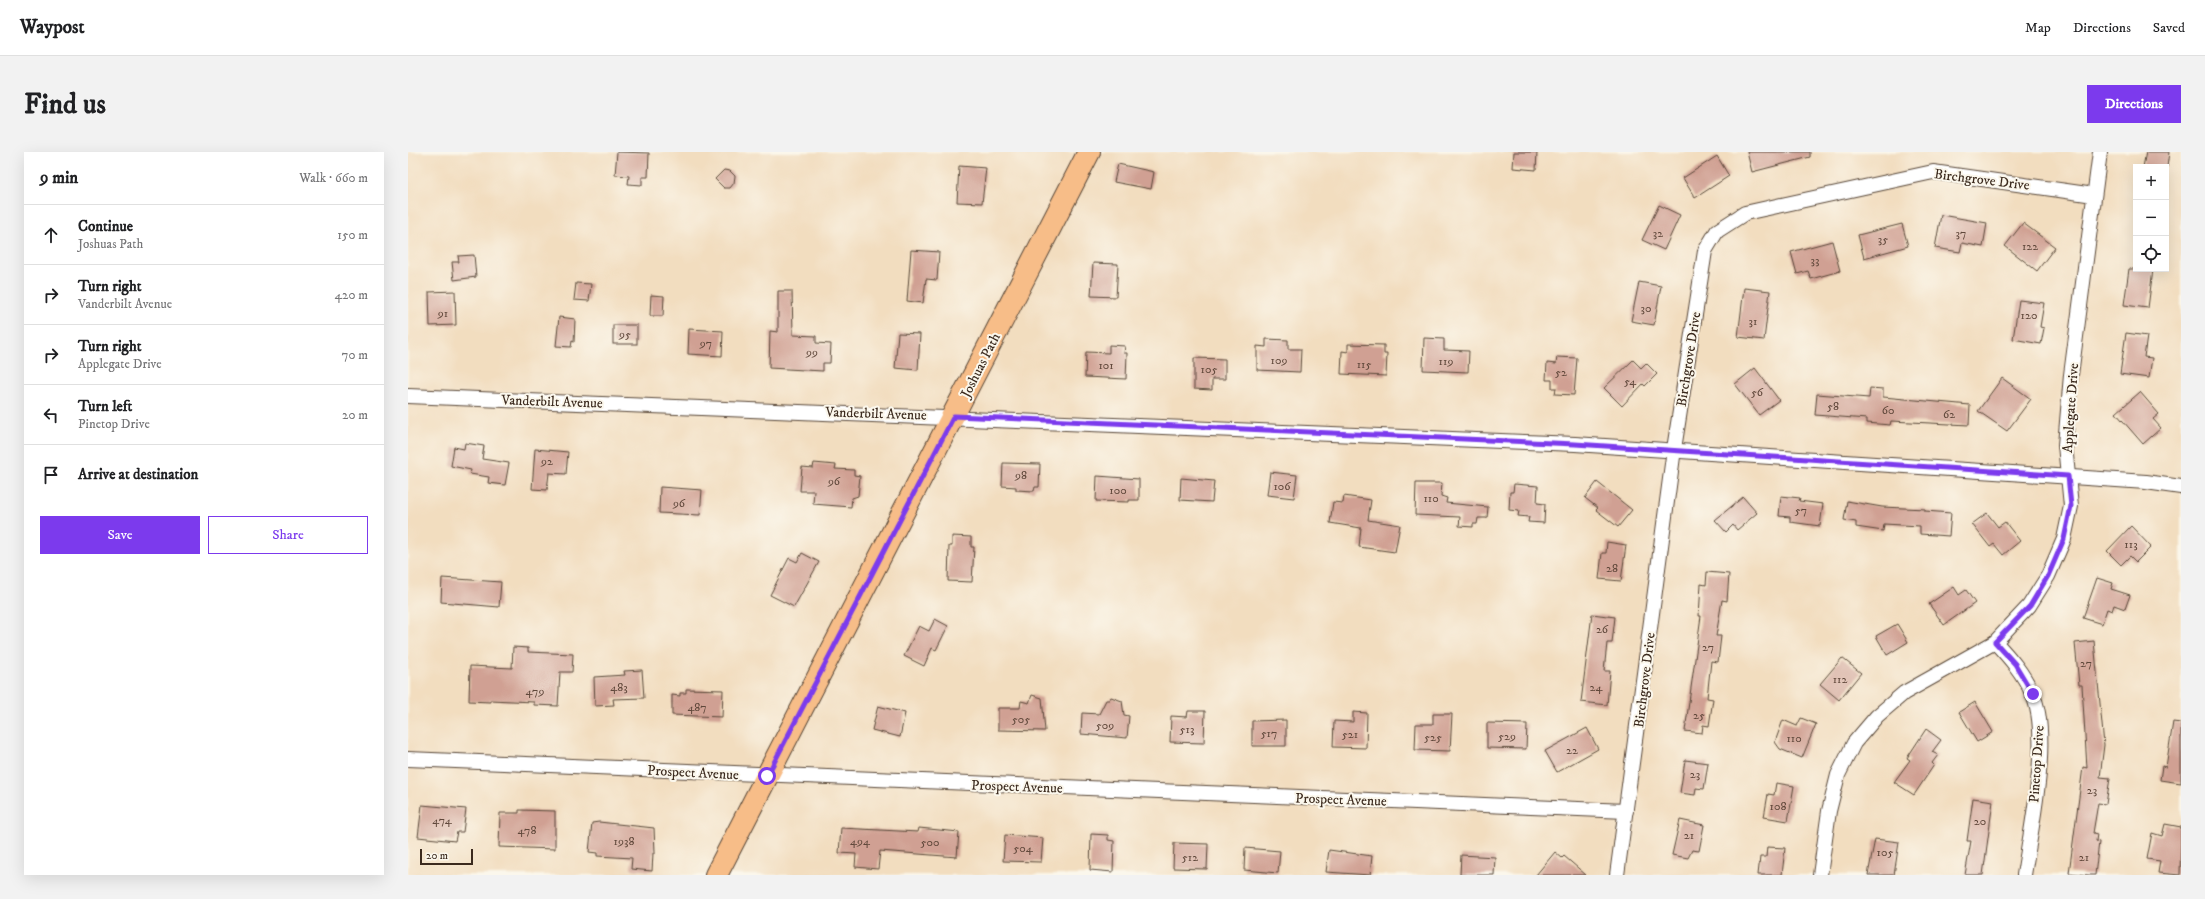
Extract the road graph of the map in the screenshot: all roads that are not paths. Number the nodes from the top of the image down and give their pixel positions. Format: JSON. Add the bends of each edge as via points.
{"nodes":[{"id":1,"x":1089,"y":152,"type":"edge"},
{"id":2,"x":2100,"y":152,"type":"edge"},
{"id":3,"x":2094,"y":195,"type":"junction"},
{"id":4,"x":408,"y":396,"type":"edge"},
{"id":5,"x":954,"y":416,"type":"junction"},
{"id":6,"x":1674,"y":449,"type":"junction"},
{"id":7,"x":2068,"y":476,"type":"junction"},
{"id":8,"x":2181,"y":487,"type":"edge"},
{"id":9,"x":1995,"y":642,"type":"junction"},
{"id":10,"x":408,"y":760,"type":"edge"},
{"id":11,"x":767,"y":776,"type":"junction"},
{"id":12,"x":1626,"y":811,"type":"junction"},
{"id":13,"x":716,"y":875,"type":"edge"},
{"id":14,"x":1617,"y":875,"type":"edge"},
{"id":15,"x":1820,"y":875,"type":"edge"},
{"id":16,"x":2024,"y":875,"type":"edge"}],
"edges":[{"from":1,"to":5,"type":"main road","name":"Joshuas Path"},
{"from":2,"to":3,"type":"street","name":"Applegate Drive"},
{"from":3,"to":6,"type":"street","name":"Birchgrove Drive","via":[[1933,172],[1745,213],[1717,231],[1704,251]]},
{"from":3,"to":7,"type":"street","name":"Applegate Drive","via":[[2064,445]]},
{"from":4,"to":5,"type":"street","name":"Vanderbilt Avenue"},
{"from":5,"to":6,"type":"street","name":"Vanderbilt Avenue"},
{"from":5,"to":11,"type":"main road","name":"Joshuas Path"},
{"from":6,"to":7,"type":"street","name":"Vanderbilt Avenue"},
{"from":6,"to":12,"type":"street","name":"Birchgrove Drive"},
{"from":7,"to":8,"type":"street","name":"Vanderbilt Avenue"},
{"from":7,"to":9,"type":"street","name":"Applegate Drive","via":[[2071,506],[2064,539],[2048,576],[2030,606]]},
{"from":9,"to":15,"type":"street","name":"Applegate Drive","via":[[1904,693],[1877,716],[1854,743],[1838,775],[1829,811]]},
{"from":9,"to":16,"type":"street","name":"Pinetop Drive","via":[[2015,664],[2033,694],[2041,728],[2039,766]]},
{"from":10,"to":11,"type":"street","name":"Prospect Avenue"},
{"from":11,"to":12,"type":"street","name":"Prospect Avenue"},
{"from":11,"to":13,"type":"main road","name":"Joshuas Path"},
{"from":12,"to":14,"type":"street","name":"Birchgrove Drive"}]}
